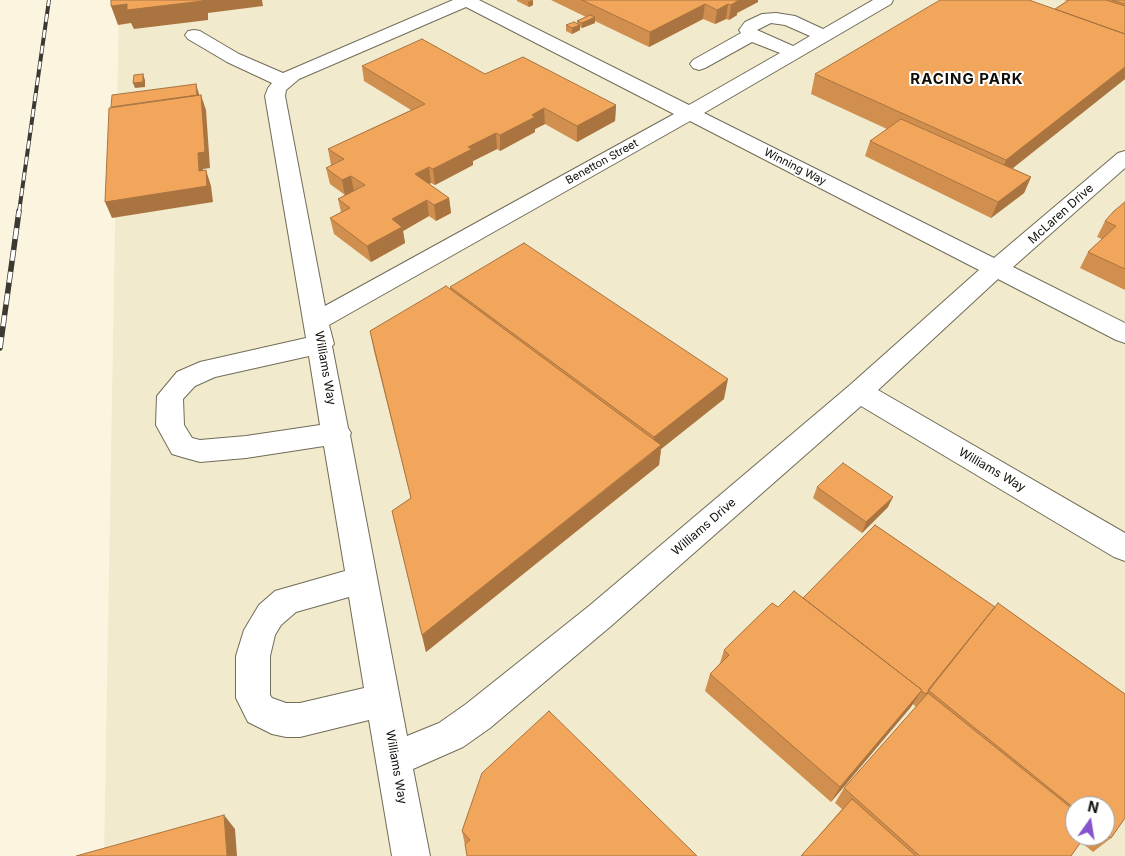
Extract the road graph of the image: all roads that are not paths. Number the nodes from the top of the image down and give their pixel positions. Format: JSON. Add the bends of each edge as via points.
{"nodes":[{"id":1,"x":467,"y":0,"type":"edge"},
{"id":2,"x":885,"y":0,"type":"edge"},
{"id":3,"x":194,"y":34,"type":"dead end"},
{"id":4,"x":751,"y":35,"type":"junction"},
{"id":5,"x":823,"y":35,"type":"junction"},
{"id":6,"x":793,"y":52,"type":"junction"},
{"id":7,"x":699,"y":64,"type":"dead end"},
{"id":8,"x":284,"y":81,"type":"junction"},
{"id":9,"x":690,"y":113,"type":"junction"},
{"id":10,"x":1125,"y":157,"type":"edge"},
{"id":11,"x":1116,"y":176,"type":"edge"},
{"id":12,"x":995,"y":269,"type":"junction"},
{"id":13,"x":319,"y":332,"type":"junction"},
{"id":14,"x":1125,"y":334,"type":"edge"},
{"id":15,"x":859,"y":392,"type":"junction"},
{"id":16,"x":336,"y":433,"type":"junction"},
{"id":17,"x":1125,"y":548,"type":"edge"},
{"id":18,"x":363,"y":580,"type":"junction"},
{"id":19,"x":384,"y":700,"type":"junction"},
{"id":20,"x":394,"y":759,"type":"junction"},
{"id":21,"x":411,"y":856,"type":"edge"}],
"edges":[{"from":1,"to":8,"type":"street"},
{"from":1,"to":9,"type":"street","name":"Winning Way"},
{"from":2,"to":5,"type":"street","name":"Benetton Street"},
{"from":3,"to":8,"type":"street","via":[[233,58]]},
{"from":4,"to":5,"type":"street","via":[[748,30],[751,26],[768,18],[789,20]]},
{"from":4,"to":6,"type":"street"},
{"from":4,"to":7,"type":"street"},
{"from":5,"to":6,"type":"street","name":"Benetton Street"},
{"from":6,"to":9,"type":"street","name":"Benetton Street"},
{"from":8,"to":13,"type":"street","name":"Williams Way","via":[[275,96]]},
{"from":9,"to":12,"type":"street","name":"Winning Way"},
{"from":9,"to":13,"type":"street","name":"Benetton Street"},
{"from":10,"to":11,"type":"street","name":"McLaren Drive"},
{"from":11,"to":12,"type":"street","name":"McLaren Drive"},
{"from":12,"to":14,"type":"street","name":"Winning Way"},
{"from":12,"to":15,"type":"street","name":"Williams Drive"},
{"from":13,"to":16,"type":"street","name":"Williams Way"},
{"from":13,"to":16,"type":"street","name":"Benetton Street","via":[[186,379],[170,396],[170,425],[182,446],[200,451]]},
{"from":15,"to":17,"type":"street","name":"Williams Way"},
{"from":15,"to":20,"type":"street","name":"Williams Drive","via":[[600,616],[478,716],[451,734]]},
{"from":16,"to":18,"type":"street","name":"Williams Way"},
{"from":18,"to":19,"type":"street","name":"Williams Way"},
{"from":18,"to":19,"type":"street","via":[[286,601],[270,614],[260,630],[253,656],[253,698],[260,710],[286,720],[300,720]]},
{"from":19,"to":20,"type":"street","name":"Williams Way"},
{"from":20,"to":21,"type":"street","name":"Williams Way"}]}
